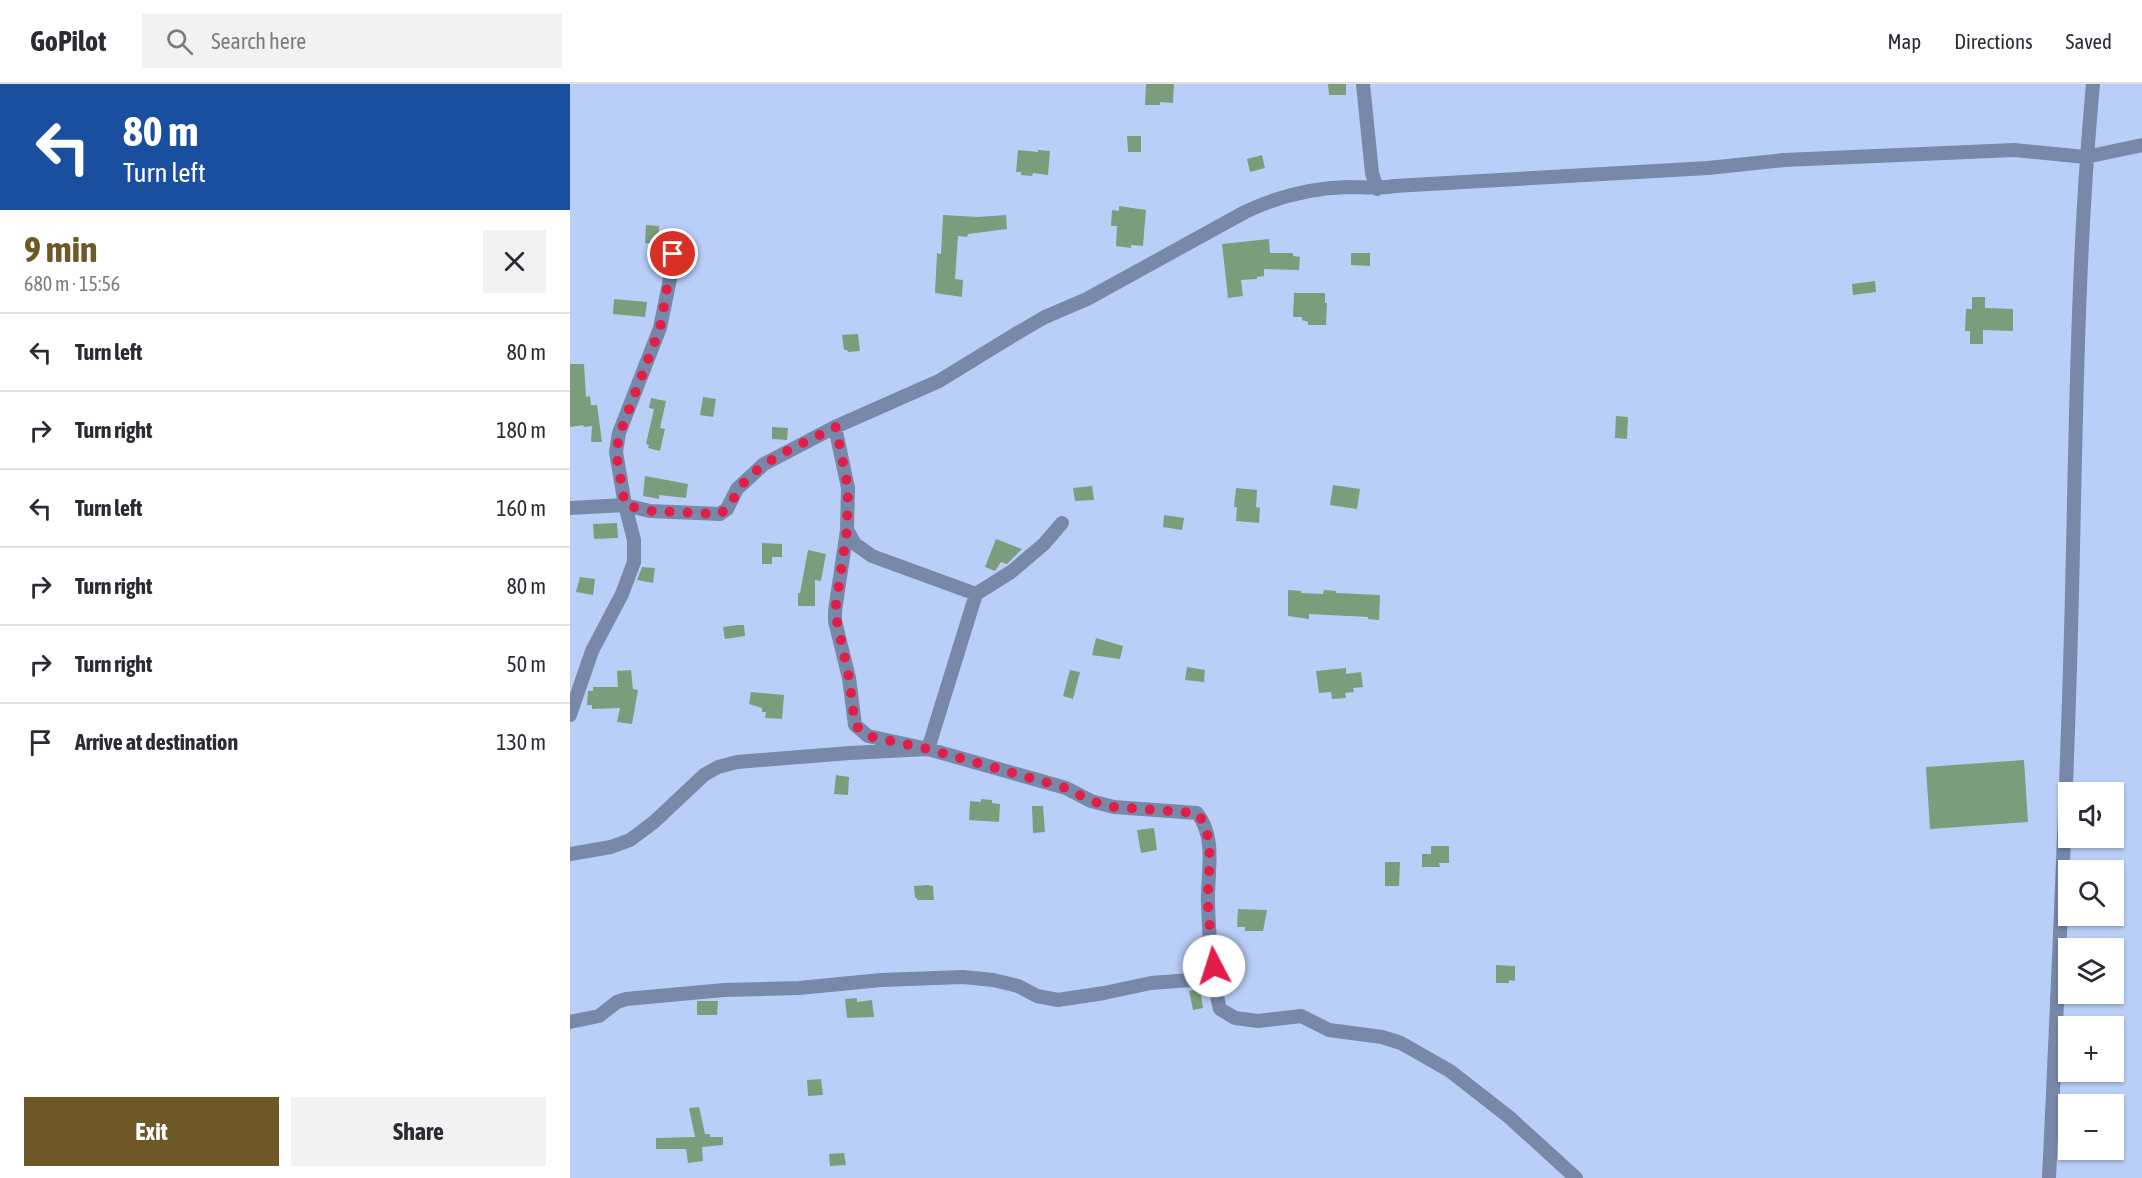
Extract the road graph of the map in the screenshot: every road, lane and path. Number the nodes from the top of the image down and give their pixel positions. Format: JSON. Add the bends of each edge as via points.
{"nodes":[{"id":1,"x":1363,"y":84,"type":"edge"},
{"id":2,"x":2093,"y":84,"type":"edge"},
{"id":3,"x":2142,"y":145,"type":"edge"},
{"id":4,"x":2086,"y":157,"type":"junction"},
{"id":5,"x":1377,"y":189,"type":"junction"},
{"id":6,"x":675,"y":240,"type":"dead end"},
{"id":7,"x":836,"y":427,"type":"junction"},
{"id":8,"x":625,"y":505,"type":"junction"},
{"id":9,"x":570,"y":508,"type":"edge"},
{"id":10,"x":1062,"y":523,"type":"dead end"},
{"id":11,"x":847,"y":530,"type":"junction"},
{"id":12,"x":976,"y":594,"type":"junction"},
{"id":13,"x":570,"y":715,"type":"edge"},
{"id":14,"x":928,"y":749,"type":"junction"},
{"id":15,"x":570,"y":854,"type":"edge"},
{"id":16,"x":1215,"y":983,"type":"junction"},
{"id":17,"x":570,"y":1022,"type":"edge"},
{"id":18,"x":1576,"y":1178,"type":"edge"},
{"id":19,"x":2049,"y":1178,"type":"edge"}],
"edges":[{"from":1,"to":5,"type":"street"},
{"from":2,"to":4,"type":"street"},
{"from":3,"to":4,"type":"street"},
{"from":4,"to":5,"type":"street","via":[[2014,150],[1784,160]]},
{"from":4,"to":19,"type":"street","via":[[2070,689]]},
{"from":5,"to":7,"type":"street","via":[[1321,189],[1265,202],[1087,299],[1045,317],[939,381]]},
{"from":6,"to":8,"type":"street","via":[[660,328],[616,452]]},
{"from":7,"to":8,"type":"street","via":[[764,464],[737,489],[720,514],[650,511]]},
{"from":7,"to":11,"type":"street","via":[[848,488]]},
{"from":8,"to":9,"type":"street"},
{"from":8,"to":13,"type":"street","via":[[634,540],[634,562],[592,651]]},
{"from":10,"to":12,"type":"street","via":[[1011,572]]},
{"from":11,"to":12,"type":"street","via":[[855,544],[872,556]]},
{"from":11,"to":14,"type":"street","via":[[835,612],[855,725],[868,736]]},
{"from":12,"to":14,"type":"street"},
{"from":14,"to":15,"type":"street","via":[[737,762],[718,767],[630,840]]},
{"from":14,"to":16,"type":"street","via":[[1066,788],[1114,807],[1197,813],[1205,823],[1209,842],[1208,902]]},
{"from":16,"to":17,"type":"street","via":[[1204,979],[1151,983],[1058,1000],[983,979],[881,980],[626,999],[599,1016]]},
{"from":16,"to":18,"type":"street","via":[[1220,1009],[1235,1018],[1258,1021],[1301,1016],[1329,1030],[1401,1042],[1459,1077]]}]}
